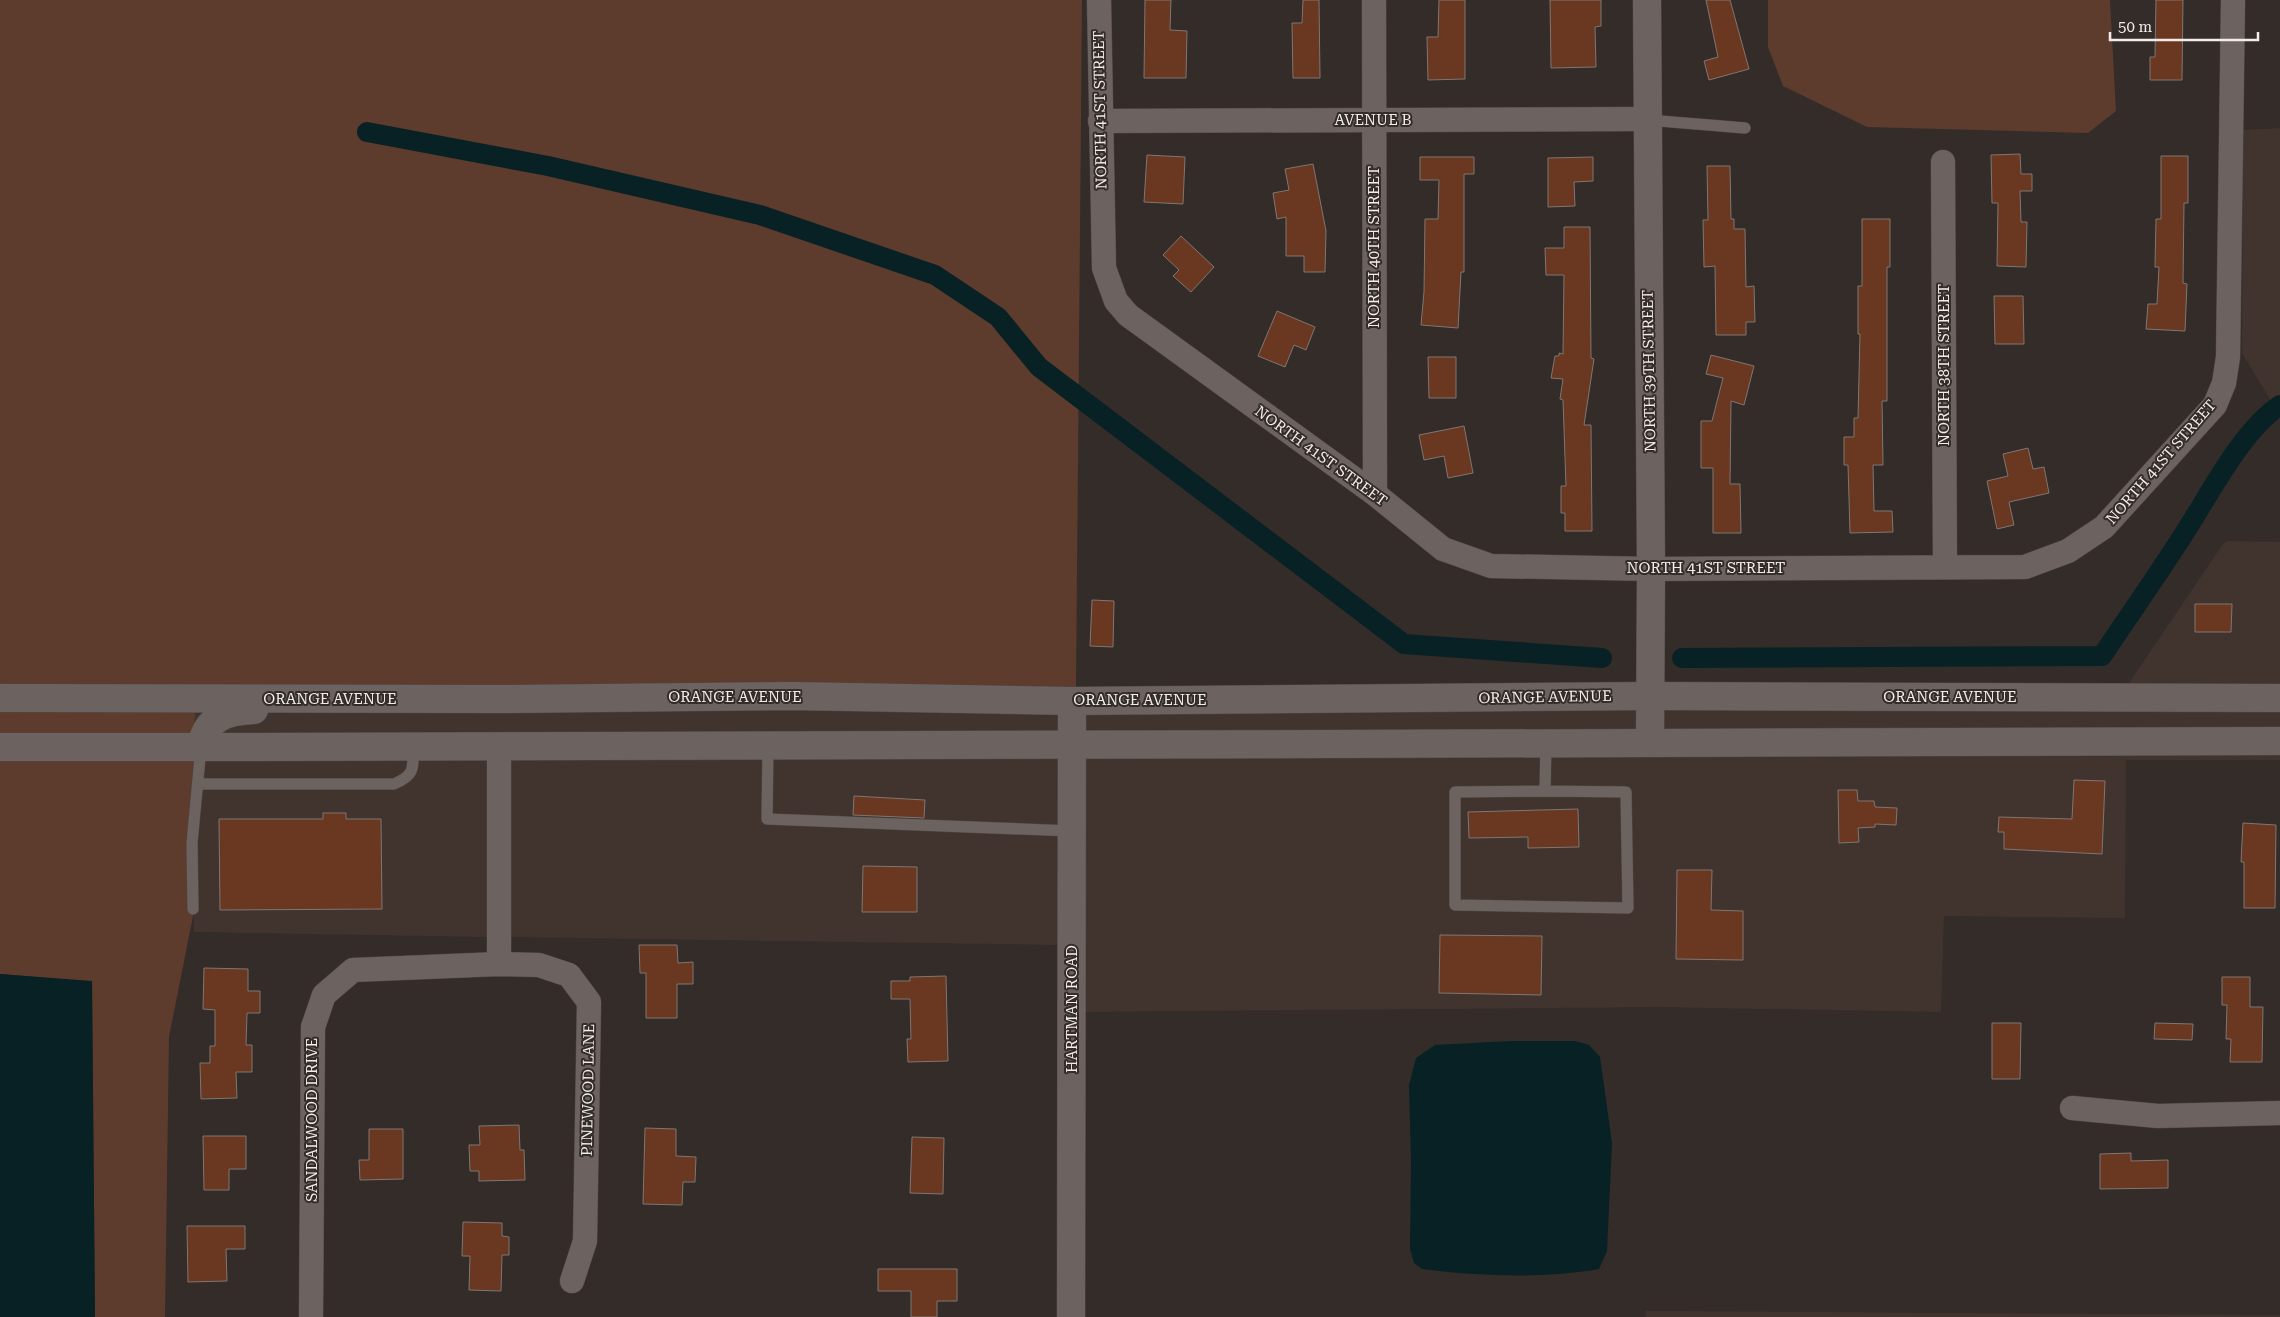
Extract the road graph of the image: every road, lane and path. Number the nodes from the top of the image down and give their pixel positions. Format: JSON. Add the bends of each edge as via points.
{"nodes":[{"id":1,"x":1099,"y":0,"type":"edge"},
{"id":2,"x":1374,"y":0,"type":"edge"},
{"id":3,"x":1647,"y":0,"type":"edge"},
{"id":4,"x":2233,"y":0,"type":"edge"},
{"id":5,"x":1646,"y":119,"type":"junction"},
{"id":6,"x":1373,"y":120,"type":"junction"},
{"id":7,"x":1100,"y":121,"type":"junction"},
{"id":8,"x":1745,"y":128,"type":"dead end"},
{"id":9,"x":1943,"y":162,"type":"dead end"},
{"id":10,"x":1375,"y":494,"type":"junction"},
{"id":11,"x":1945,"y":567,"type":"junction"},
{"id":12,"x":1651,"y":569,"type":"junction"},
{"id":13,"x":1650,"y":696,"type":"junction"},
{"id":14,"x":0,"y":698,"type":"edge"},
{"id":15,"x":2280,"y":698,"type":"edge"},
{"id":16,"x":412,"y":699,"type":"junction"},
{"id":17,"x":1072,"y":701,"type":"junction"},
{"id":18,"x":2280,"y":740,"type":"edge"},
{"id":19,"x":1650,"y":742,"type":"junction"},
{"id":20,"x":1546,"y":743,"type":"junction"},
{"id":21,"x":1072,"y":746,"type":"junction"},
{"id":22,"x":0,"y":747,"type":"edge"},
{"id":23,"x":201,"y":747,"type":"junction"},
{"id":24,"x":768,"y":747,"type":"junction"},
{"id":25,"x":413,"y":748,"type":"junction"},
{"id":26,"x":499,"y":748,"type":"junction"},
{"id":27,"x":198,"y":784,"type":"junction"},
{"id":28,"x":1545,"y":791,"type":"junction"},
{"id":29,"x":1072,"y":831,"type":"junction"},
{"id":30,"x":193,"y":910,"type":"dead end"},
{"id":31,"x":499,"y":964,"type":"junction"},
{"id":32,"x":2072,"y":1108,"type":"dead end"},
{"id":33,"x":2280,"y":1113,"type":"edge"},
{"id":34,"x":572,"y":1281,"type":"dead end"},
{"id":35,"x":310,"y":1317,"type":"edge"},
{"id":36,"x":1071,"y":1317,"type":"edge"}],
"edges":[{"from":1,"to":7,"type":"street","name":"NORTH 41ST STREET"},
{"from":2,"to":6,"type":"street","name":"NORTH 40TH STREET"},
{"from":3,"to":5,"type":"main road","name":"NORTH 39TH STREET"},
{"from":4,"to":11,"type":"street","name":"NORTH 41ST STREET","via":[[2228,357],[2224,383],[2215,405],[2104,527],[2068,551],[2025,567]]},
{"from":5,"to":6,"type":"street","name":"AVENUE B"},
{"from":5,"to":8,"type":"lane"},
{"from":5,"to":12,"type":"main road","name":"NORTH 39TH STREET"},
{"from":6,"to":7,"type":"street","name":"AVENUE B"},
{"from":6,"to":10,"type":"street","name":"NORTH 40TH STREET"},
{"from":7,"to":10,"type":"street","name":"NORTH 41ST STREET","via":[[1104,268],[1116,301],[1128,315]]},
{"from":9,"to":11,"type":"street","name":"NORTH 38TH STREET"},
{"from":10,"to":12,"type":"street","name":"NORTH 41ST STREET","via":[[1443,549],[1491,566]]},
{"from":11,"to":12,"type":"street","name":"NORTH 41ST STREET"},
{"from":12,"to":13,"type":"main road","name":"NORTH 39TH STREET"},
{"from":13,"to":15,"type":"main road","name":"ORANGE AVENUE"},
{"from":13,"to":17,"type":"main road","name":"ORANGE AVENUE"},
{"from":13,"to":19,"type":"main road","name":"NORTH 39TH STREET"},
{"from":14,"to":16,"type":"main road","name":"ORANGE AVENUE"},
{"from":16,"to":17,"type":"main road","name":"ORANGE AVENUE","via":[[792,696]]},
{"from":16,"to":23,"type":"main road","via":[[394,710],[237,711],[222,715],[213,722],[203,736]]},
{"from":17,"to":21,"type":"main road","name":"HARTMAN ROAD"},
{"from":18,"to":19,"type":"main road"},
{"from":19,"to":20,"type":"main road"},
{"from":20,"to":21,"type":"main road"},
{"from":20,"to":28,"type":"lane"},
{"from":21,"to":24,"type":"main road"},
{"from":21,"to":29,"type":"main road","name":"HARTMAN ROAD"},
{"from":22,"to":23,"type":"main road"},
{"from":23,"to":25,"type":"main road"},
{"from":23,"to":27,"type":"lane"},
{"from":24,"to":26,"type":"main road"},
{"from":24,"to":29,"type":"lane","via":[[768,819]]},
{"from":25,"to":26,"type":"main road"},
{"from":25,"to":27,"type":"lane","via":[[410,775],[394,784]]},
{"from":26,"to":31,"type":"street"},
{"from":27,"to":30,"type":"lane","via":[[192,843]]},
{"from":28,"to":28,"type":"lane","via":[[1626,792],[1628,908],[1455,905],[1455,792]]},
{"from":29,"to":36,"type":"main road","name":"HARTMAN ROAD"},
{"from":31,"to":34,"type":"street","name":"PINEWOOD LANE","via":[[539,965],[569,975],[589,1002],[586,1241]]},
{"from":31,"to":35,"type":"street","name":"SANDALWOOD DRIVE","via":[[353,970],[324,995],[313,1027]]},
{"from":32,"to":33,"type":"street","via":[[2158,1116]]}]}
